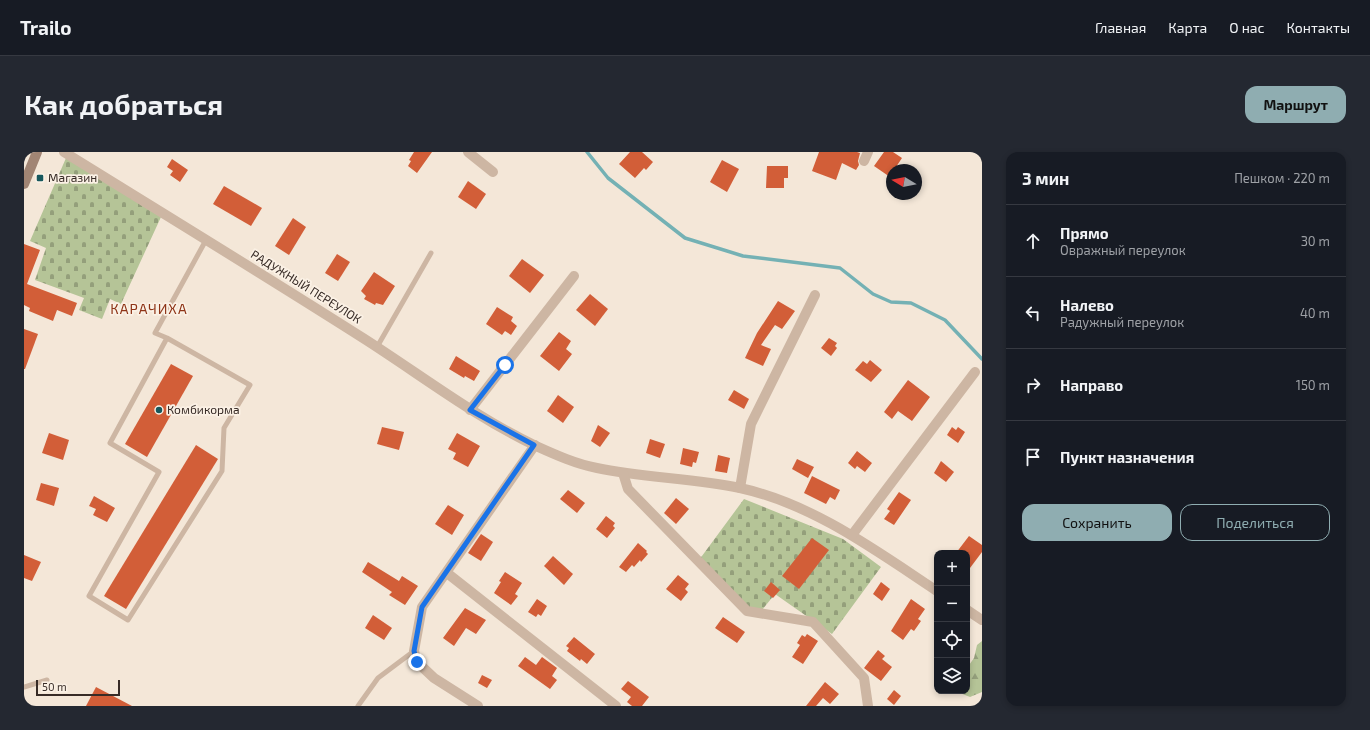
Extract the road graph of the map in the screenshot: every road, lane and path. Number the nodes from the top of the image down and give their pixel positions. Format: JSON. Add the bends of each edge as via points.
{"nodes":[{"id":1,"x":37,"y":152,"type":"edge"},
{"id":2,"x":64,"y":152,"type":"edge"},
{"id":3,"x":468,"y":152,"type":"edge"},
{"id":4,"x":493,"y":172,"type":"dead end"},
{"id":5,"x":24,"y":184,"type":"edge"},
{"id":6,"x":206,"y":239,"type":"junction"},
{"id":7,"x":431,"y":253,"type":"dead end"},
{"id":8,"x":574,"y":276,"type":"dead end"},
{"id":9,"x":815,"y":295,"type":"dead end"},
{"id":10,"x":167,"y":338,"type":"junction"},
{"id":11,"x":377,"y":347,"type":"junction"},
{"id":12,"x":975,"y":372,"type":"dead end"},
{"id":13,"x":470,"y":410,"type":"junction"},
{"id":14,"x":534,"y":445,"type":"junction"},
{"id":15,"x":623,"y":473,"type":"junction"},
{"id":16,"x":740,"y":488,"type":"junction"},
{"id":17,"x":852,"y":535,"type":"junction"},
{"id":18,"x":447,"y":573,"type":"junction"},
{"id":19,"x":934,"y":589,"type":"edge"},
{"id":20,"x":970,"y":612,"type":"edge"},
{"id":21,"x":982,"y":620,"type":"edge"},
{"id":22,"x":414,"y":651,"type":"junction"},
{"id":23,"x":46,"y":680,"type":"dead end"},
{"id":24,"x":24,"y":688,"type":"edge"},
{"id":25,"x":358,"y":706,"type":"edge"},
{"id":26,"x":478,"y":706,"type":"edge"},
{"id":27,"x":616,"y":706,"type":"edge"},
{"id":28,"x":868,"y":706,"type":"edge"}],
"edges":[{"from":1,"to":5,"type":"main road"},
{"from":2,"to":6,"type":"street","name":"РАДУЖНЫЙ ПЕРЕУЛОК"},
{"from":3,"to":4,"type":"street"},
{"from":6,"to":10,"type":"lane","via":[[156,333]]},
{"from":6,"to":11,"type":"street","name":"РАДУЖНЫЙ ПЕРЕУЛОК"},
{"from":7,"to":11,"type":"lane"},
{"from":8,"to":13,"type":"street"},
{"from":9,"to":16,"type":"street","via":[[751,424]]},
{"from":10,"to":10,"type":"lane","via":[[110,443],[159,472],[89,596],[128,620],[222,472],[224,428],[250,385]]},
{"from":11,"to":13,"type":"street","name":"РАДУЖНЫЙ ПЕРЕУЛОК"},
{"from":12,"to":17,"type":"street"},
{"from":13,"to":14,"type":"street","name":"РАДУЖНЫЙ ПЕРЕУЛОК"},
{"from":14,"to":15,"type":"street","name":"РАДУЖНЫЙ ПЕРЕУЛОК","via":[[567,460]]},
{"from":14,"to":18,"type":"street"},
{"from":15,"to":16,"type":"street","name":"РАДУЖНЫЙ ПЕРЕУЛОК"},
{"from":15,"to":28,"type":"street","via":[[628,489],[747,611],[813,622],[864,678]]},
{"from":16,"to":17,"type":"street","name":"РАДУЖНЫЙ ПЕРЕУЛОК","via":[[797,506]]},
{"from":17,"to":19,"type":"street","name":"РАДУЖНЫЙ ПЕРЕУЛОК"},
{"from":18,"to":22,"type":"street","via":[[422,607]]},
{"from":18,"to":27,"type":"street"},
{"from":20,"to":21,"type":"street"},
{"from":22,"to":25,"type":"lane","via":[[378,678]]},
{"from":22,"to":26,"type":"street","via":[[417,662],[434,678]]},
{"from":23,"to":24,"type":"lane"}]}
